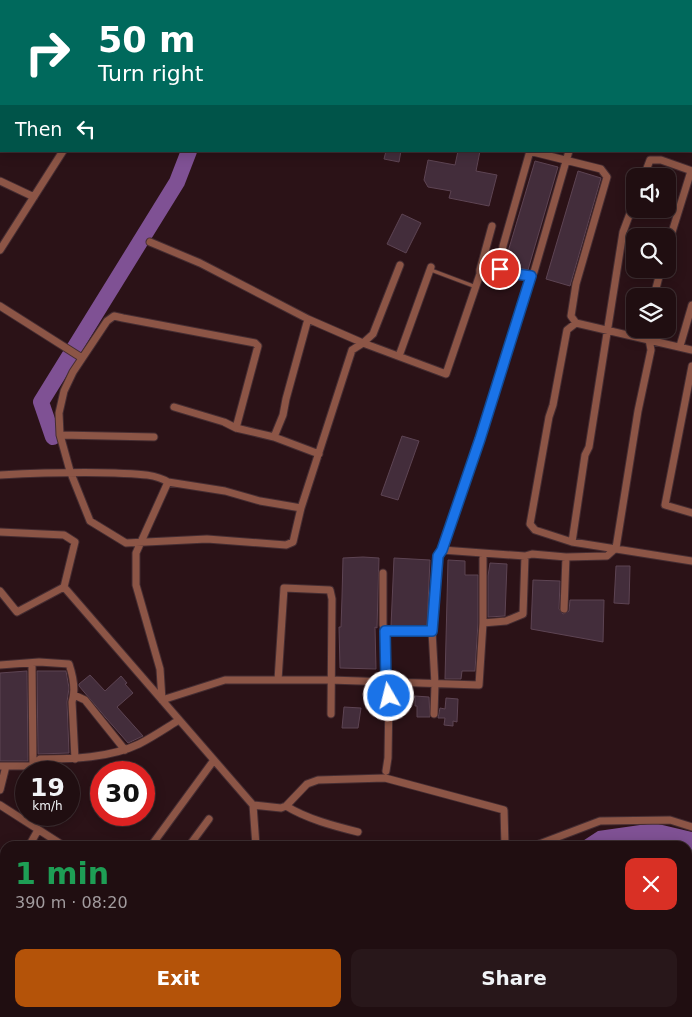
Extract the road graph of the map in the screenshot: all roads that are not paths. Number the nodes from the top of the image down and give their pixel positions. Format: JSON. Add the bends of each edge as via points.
{"nodes":[{"id":1,"x":61,"y":152,"type":"edge"},
{"id":2,"x":530,"y":152,"type":"edge"},
{"id":3,"x":533,"y":152,"type":"edge"},
{"id":4,"x":569,"y":152,"type":"edge"},
{"id":5,"x":565,"y":162,"type":"junction"},
{"id":6,"x":647,"y":168,"type":"edge"},
{"id":7,"x":691,"y":171,"type":"edge"},
{"id":8,"x":0,"y":181,"type":"edge"},
{"id":9,"x":34,"y":197,"type":"junction"},
{"id":10,"x":628,"y":218,"type":"edge"},
{"id":11,"x":492,"y":226,"type":"dead end"},
{"id":12,"x":673,"y":228,"type":"edge"},
{"id":13,"x":150,"y":242,"type":"dead end"},
{"id":14,"x":0,"y":250,"type":"edge"},
{"id":15,"x":400,"y":264,"type":"dead end"},
{"id":16,"x":431,"y":269,"type":"joint"},
{"id":17,"x":531,"y":276,"type":"junction"},
{"id":18,"x":476,"y":287,"type":"junction"},
{"id":19,"x":692,"y":304,"type":"edge"},
{"id":20,"x":0,"y":306,"type":"edge"},
{"id":21,"x":308,"y":319,"type":"junction"},
{"id":22,"x":576,"y":323,"type":"junction"},
{"id":23,"x":606,"y":331,"type":"junction"},
{"id":24,"x":650,"y":339,"type":"junction"},
{"id":25,"x":363,"y":343,"type":"junction"},
{"id":26,"x":680,"y":346,"type":"junction"},
{"id":27,"x":692,"y":350,"type":"edge"},
{"id":28,"x":398,"y":356,"type":"junction"},
{"id":29,"x":82,"y":358,"type":"junction"},
{"id":30,"x":692,"y":366,"type":"edge"},
{"id":31,"x":174,"y":407,"type":"dead end"},
{"id":32,"x":236,"y":428,"type":"junction"},
{"id":33,"x":60,"y":435,"type":"junction"},
{"id":34,"x":154,"y":437,"type":"dead end"},
{"id":35,"x":274,"y":437,"type":"junction"},
{"id":36,"x":319,"y":454,"type":"junction"},
{"id":37,"x":70,"y":471,"type":"junction"},
{"id":38,"x":0,"y":475,"type":"edge"},
{"id":39,"x":168,"y":482,"type":"junction"},
{"id":40,"x":301,"y":508,"type":"junction"},
{"id":41,"x":692,"y":512,"type":"edge"},
{"id":42,"x":0,"y":532,"type":"edge"},
{"id":43,"x":141,"y":541,"type":"junction"},
{"id":44,"x":572,"y":542,"type":"junction"},
{"id":45,"x":616,"y":548,"type":"junction"},
{"id":46,"x":442,"y":550,"type":"junction"},
{"id":47,"x":483,"y":554,"type":"junction"},
{"id":48,"x":525,"y":556,"type":"junction"},
{"id":49,"x":566,"y":556,"type":"junction"},
{"id":50,"x":692,"y":561,"type":"edge"},
{"id":51,"x":383,"y":573,"type":"dead end"},
{"id":52,"x":64,"y":587,"type":"junction"},
{"id":53,"x":0,"y":590,"type":"edge"},
{"id":54,"x":564,"y":609,"type":"dead end"},
{"id":55,"x":483,"y":623,"type":"junction"},
{"id":56,"x":385,"y":631,"type":"junction"},
{"id":57,"x":432,"y":631,"type":"junction"},
{"id":58,"x":32,"y":664,"type":"junction"},
{"id":59,"x":0,"y":665,"type":"edge"},
{"id":60,"x":278,"y":680,"type":"junction"},
{"id":61,"x":330,"y":680,"type":"junction"},
{"id":62,"x":386,"y":682,"type":"junction"},
{"id":63,"x":435,"y":684,"type":"junction"},
{"id":64,"x":74,"y":695,"type":"junction"},
{"id":65,"x":162,"y":700,"type":"junction"},
{"id":66,"x":330,"y":714,"type":"dead end"},
{"id":67,"x":434,"y":714,"type":"dead end"},
{"id":68,"x":179,"y":720,"type":"junction"},
{"id":69,"x":125,"y":750,"type":"junction"},
{"id":70,"x":75,"y":759,"type":"junction"},
{"id":71,"x":214,"y":760,"type":"junction"},
{"id":72,"x":33,"y":761,"type":"edge"},
{"id":73,"x":38,"y":761,"type":"edge"},
{"id":74,"x":3,"y":766,"type":"edge"},
{"id":75,"x":386,"y":772,"type":"dead end"},
{"id":76,"x":0,"y":790,"type":"edge"},
{"id":77,"x":0,"y":805,"type":"edge"},
{"id":78,"x":253,"y":805,"type":"junction"},
{"id":79,"x":286,"y":806,"type":"junction"},
{"id":80,"x":209,"y":819,"type":"dead end"},
{"id":81,"x":692,"y":826,"type":"edge"},
{"id":82,"x":38,"y":830,"type":"junction"},
{"id":83,"x":358,"y":832,"type":"dead end"},
{"id":84,"x":32,"y":841,"type":"edge"},
{"id":85,"x":56,"y":841,"type":"edge"},
{"id":86,"x":156,"y":841,"type":"edge"},
{"id":87,"x":193,"y":841,"type":"edge"},
{"id":88,"x":256,"y":841,"type":"edge"},
{"id":89,"x":505,"y":841,"type":"edge"},
{"id":90,"x":547,"y":841,"type":"edge"}],
"edges":[{"from":1,"to":9,"type":"street"},
{"from":2,"to":17,"type":"street","via":[[503,246],[500,269]]},
{"from":3,"to":5,"type":"street"},
{"from":4,"to":5,"type":"street"},
{"from":5,"to":17,"type":"street"},
{"from":5,"to":22,"type":"street","via":[[601,169],[607,177],[576,284],[571,316]]},
{"from":6,"to":7,"type":"street","via":[[650,160],[661,160]]},
{"from":7,"to":12,"type":"street"},
{"from":8,"to":9,"type":"street"},
{"from":9,"to":14,"type":"street"},
{"from":10,"to":23,"type":"street"},
{"from":11,"to":18,"type":"street"},
{"from":13,"to":21,"type":"street","via":[[200,263]]},
{"from":15,"to":25,"type":"street","via":[[373,334]]},
{"from":16,"to":18,"type":"lane"},
{"from":16,"to":28,"type":"street"},
{"from":17,"to":46,"type":"street"},
{"from":18,"to":28,"type":"street","via":[[446,374]]},
{"from":19,"to":26,"type":"street"},
{"from":20,"to":29,"type":"street"},
{"from":21,"to":25,"type":"street"},
{"from":21,"to":35,"type":"street","via":[[283,415]]},
{"from":22,"to":23,"type":"street"},
{"from":22,"to":44,"type":"street","via":[[567,330],[530,524],[535,530]]},
{"from":23,"to":24,"type":"street"},
{"from":23,"to":44,"type":"street"},
{"from":24,"to":26,"type":"street"},
{"from":24,"to":45,"type":"street","via":[[651,350]]},
{"from":25,"to":28,"type":"street"},
{"from":25,"to":36,"type":"street","via":[[352,350]]},
{"from":26,"to":27,"type":"street"},
{"from":29,"to":32,"type":"street","via":[[107,321],[114,316],[255,344],[258,346],[257,354]]},
{"from":29,"to":33,"type":"street","via":[[64,391],[59,413]]},
{"from":30,"to":41,"type":"street","via":[[665,505]]},
{"from":31,"to":32,"type":"street"},
{"from":32,"to":35,"type":"street"},
{"from":33,"to":34,"type":"street"},
{"from":33,"to":37,"type":"street"},
{"from":35,"to":36,"type":"street"},
{"from":36,"to":40,"type":"street"},
{"from":37,"to":38,"type":"street"},
{"from":37,"to":39,"type":"street","via":[[134,474],[162,478]]},
{"from":37,"to":43,"type":"street","via":[[90,521],[126,543]]},
{"from":39,"to":40,"type":"street"},
{"from":39,"to":43,"type":"street"},
{"from":40,"to":43,"type":"street","via":[[294,542],[286,545],[207,539]]},
{"from":42,"to":52,"type":"street","via":[[64,535],[75,542]]},
{"from":43,"to":65,"type":"street","via":[[136,553],[136,585],[160,669]]},
{"from":44,"to":45,"type":"street"},
{"from":45,"to":49,"type":"street","via":[[607,556]]},
{"from":45,"to":50,"type":"street"},
{"from":46,"to":47,"type":"street"},
{"from":46,"to":57,"type":"street","via":[[438,556]]},
{"from":47,"to":48,"type":"street"},
{"from":47,"to":55,"type":"street"},
{"from":48,"to":49,"type":"street"},
{"from":48,"to":55,"type":"street","via":[[523,614],[506,621]]},
{"from":49,"to":54,"type":"street"},
{"from":51,"to":56,"type":"street"},
{"from":52,"to":53,"type":"street","via":[[16,612]]},
{"from":52,"to":65,"type":"street"},
{"from":55,"to":63,"type":"street","via":[[478,685]]},
{"from":56,"to":57,"type":"street"},
{"from":56,"to":62,"type":"street"},
{"from":57,"to":63,"type":"street"},
{"from":58,"to":59,"type":"street"},
{"from":58,"to":64,"type":"street","via":[[69,664]]},
{"from":58,"to":72,"type":"street"},
{"from":60,"to":61,"type":"street"},
{"from":60,"to":61,"type":"street","via":[[284,588],[330,590]]},
{"from":60,"to":65,"type":"street","via":[[225,680]]},
{"from":61,"to":62,"type":"street"},
{"from":61,"to":66,"type":"street"},
{"from":62,"to":63,"type":"street"},
{"from":62,"to":75,"type":"street","via":[[389,696]]},
{"from":63,"to":67,"type":"street"},
{"from":64,"to":69,"type":"street","via":[[85,700]]},
{"from":64,"to":70,"type":"street"},
{"from":65,"to":68,"type":"street"},
{"from":68,"to":69,"type":"street"},
{"from":68,"to":71,"type":"street"},
{"from":69,"to":70,"type":"street"},
{"from":70,"to":73,"type":"street"},
{"from":71,"to":78,"type":"street"},
{"from":71,"to":86,"type":"street"},
{"from":74,"to":76,"type":"street"},
{"from":77,"to":82,"type":"street"},
{"from":78,"to":79,"type":"street"},
{"from":78,"to":88,"type":"street"},
{"from":79,"to":83,"type":"street"},
{"from":79,"to":89,"type":"street","via":[[307,784],[318,780],[385,778],[504,810]]},
{"from":80,"to":87,"type":"street"},
{"from":81,"to":90,"type":"street","via":[[670,820],[600,821]]},
{"from":82,"to":84,"type":"street"},
{"from":82,"to":85,"type":"street"}]}
